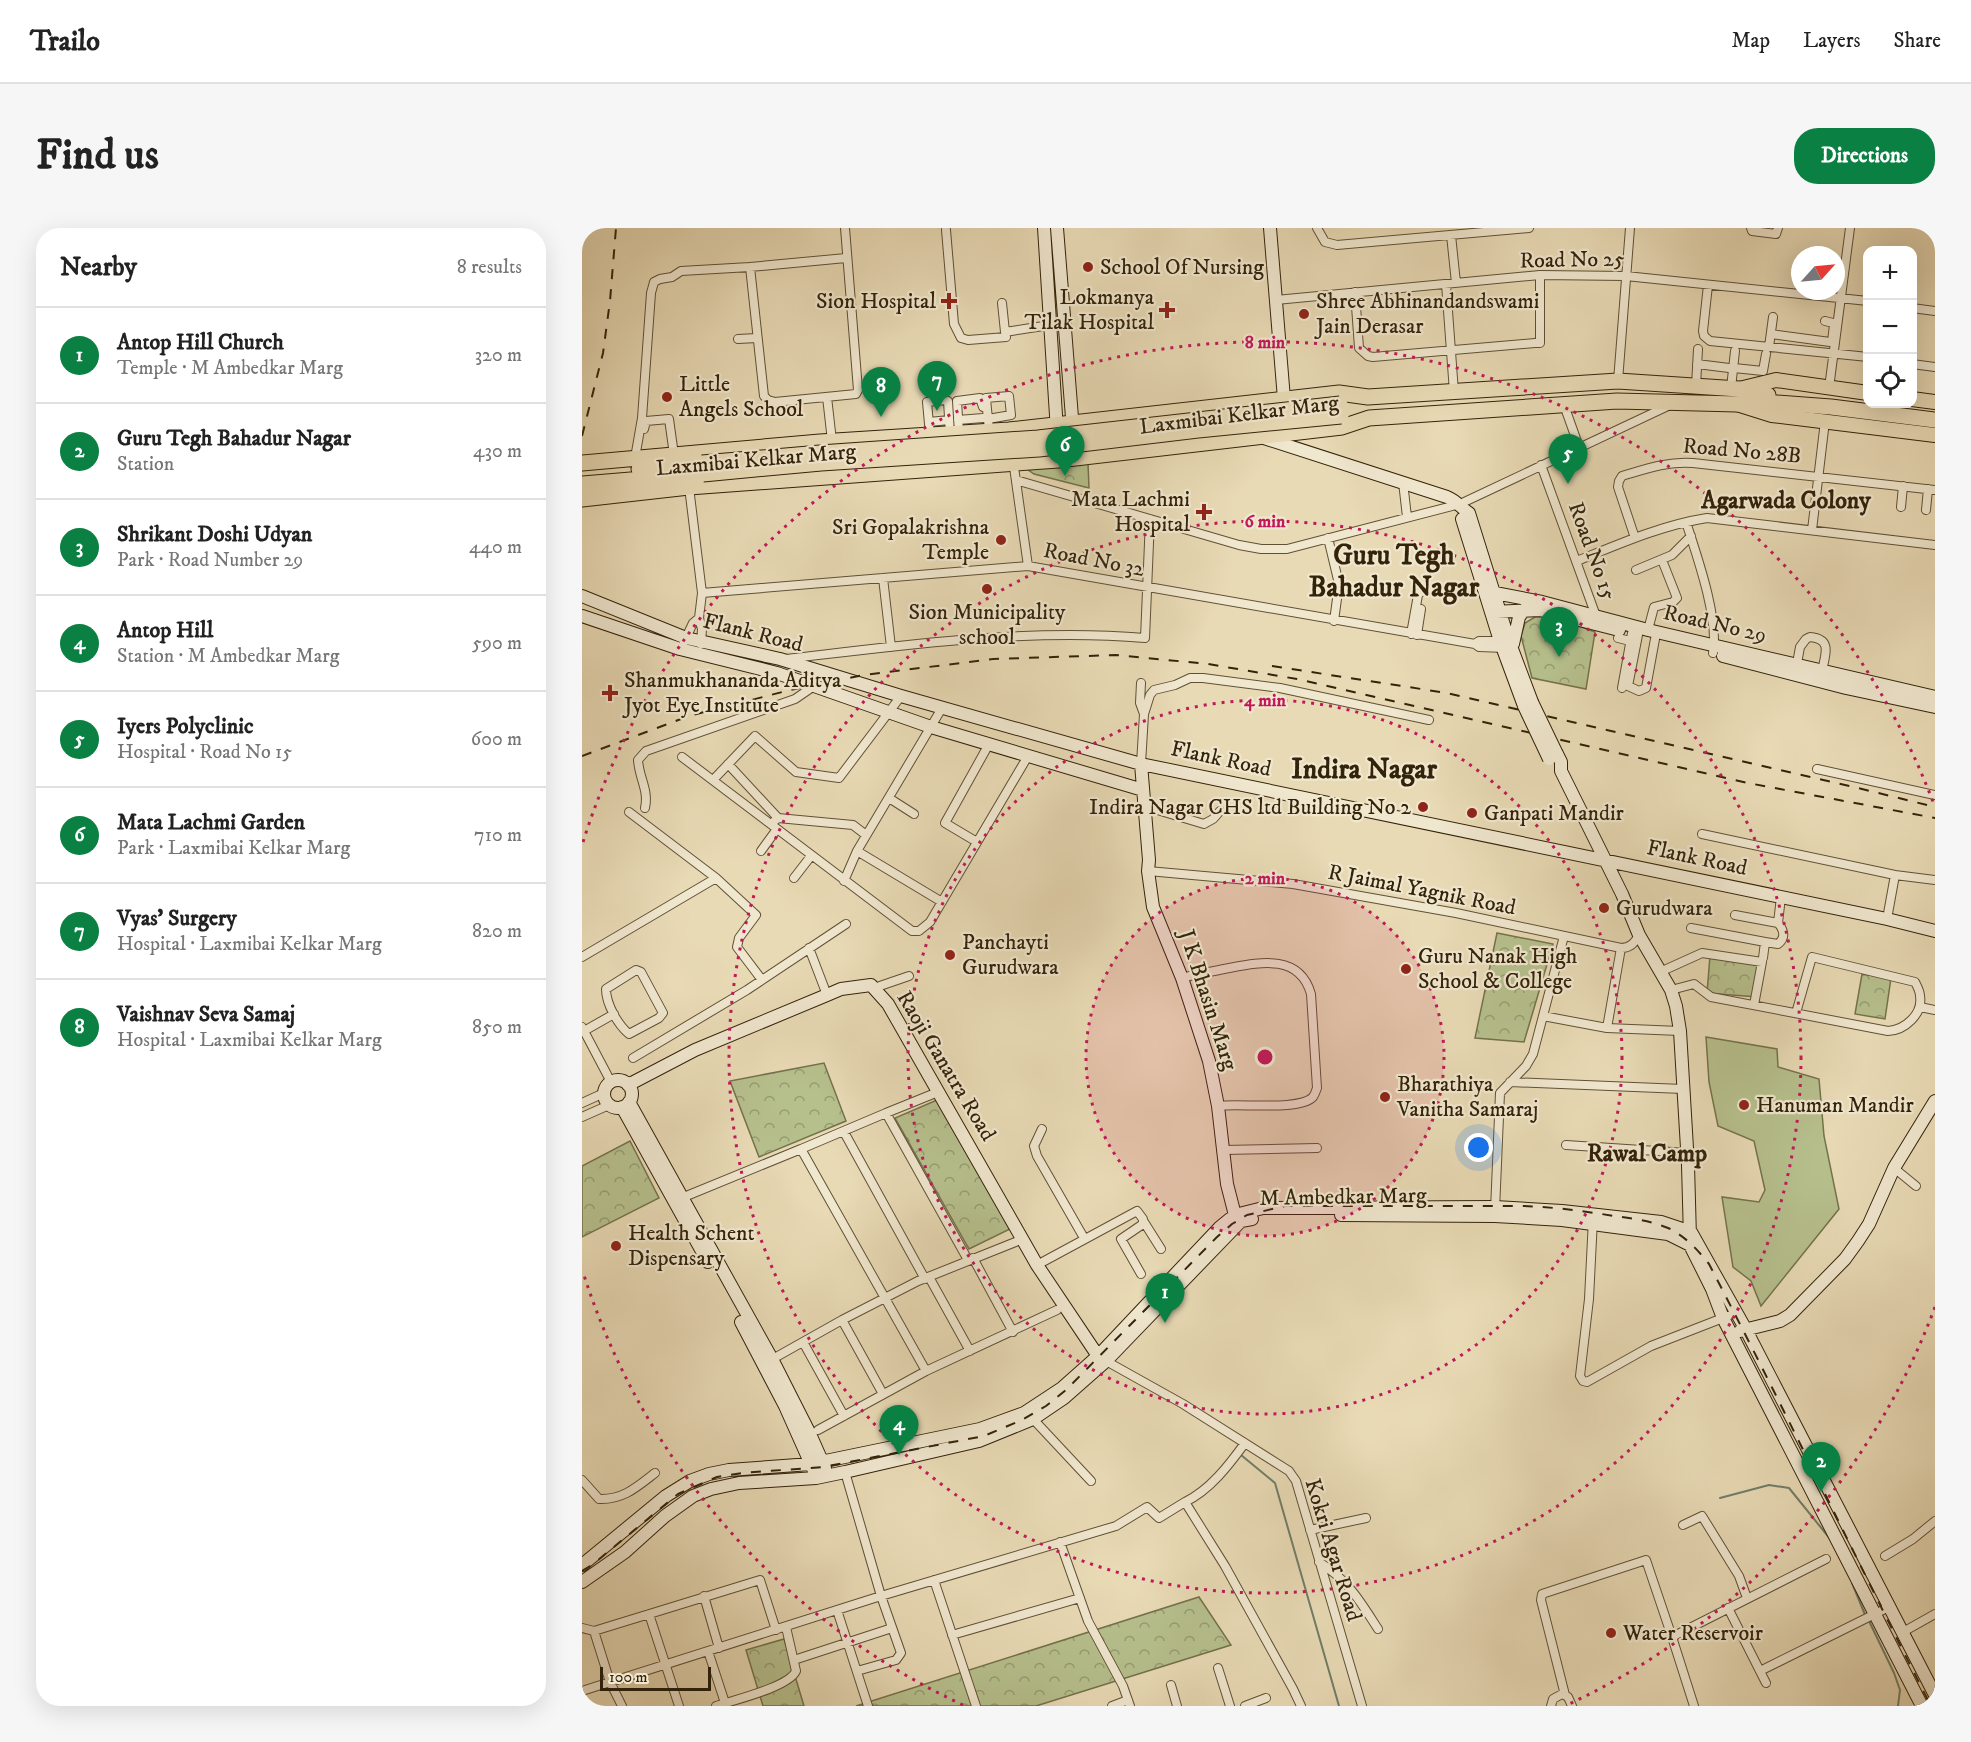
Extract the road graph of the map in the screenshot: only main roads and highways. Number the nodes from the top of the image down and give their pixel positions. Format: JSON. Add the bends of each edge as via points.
{"nodes":[{"id":1,"x":1044,"y":228,"type":"edge"},
{"id":2,"x":1057,"y":228,"type":"edge"},
{"id":3,"x":1270,"y":228,"type":"edge"},
{"id":4,"x":1741,"y":391,"type":"junction"},
{"id":5,"x":1863,"y":392,"type":"edge"},
{"id":6,"x":1368,"y":397,"type":"junction"},
{"id":7,"x":1284,"y":399,"type":"junction"},
{"id":8,"x":1917,"y":400,"type":"edge"},
{"id":9,"x":1935,"y":402,"type":"edge"},
{"id":10,"x":1341,"y":410,"type":"junction"},
{"id":11,"x":1935,"y":415,"type":"edge"},
{"id":12,"x":1369,"y":418,"type":"junction"},
{"id":13,"x":1935,"y":420,"type":"edge"},
{"id":14,"x":1072,"y":423,"type":"junction"},
{"id":15,"x":1057,"y":425,"type":"junction"},
{"id":16,"x":1935,"y":435,"type":"edge"},
{"id":17,"x":1263,"y":437,"type":"junction"},
{"id":18,"x":677,"y":455,"type":"junction"},
{"id":19,"x":1075,"y":457,"type":"junction"},
{"id":20,"x":1058,"y":459,"type":"junction"},
{"id":21,"x":582,"y":463,"type":"edge"},
{"id":22,"x":702,"y":469,"type":"junction"},
{"id":23,"x":582,"y":474,"type":"edge"},
{"id":24,"x":582,"y":484,"type":"edge"},
{"id":25,"x":686,"y":487,"type":"junction"},
{"id":26,"x":582,"y":499,"type":"edge"},
{"id":27,"x":1490,"y":594,"type":"junction"},
{"id":28,"x":582,"y":596,"type":"edge"},
{"id":29,"x":1525,"y":609,"type":"junction"},
{"id":30,"x":1496,"y":611,"type":"junction"},
{"id":31,"x":582,"y":616,"type":"edge"},
{"id":32,"x":1596,"y":620,"type":"junction"},
{"id":33,"x":683,"y":644,"type":"junction"},
{"id":34,"x":1506,"y":644,"type":"junction"},
{"id":35,"x":700,"y":648,"type":"junction"},
{"id":36,"x":1796,"y":670,"type":"junction"},
{"id":37,"x":1935,"y":697,"type":"edge"},
{"id":38,"x":1935,"y":707,"type":"edge"},
{"id":39,"x":1141,"y":764,"type":"junction"},
{"id":40,"x":1143,"y":790,"type":"junction"},
{"id":41,"x":1604,"y":860,"type":"junction"},
{"id":42,"x":1935,"y":931,"type":"edge"},
{"id":43,"x":1935,"y":1101,"type":"edge"},
{"id":44,"x":1238,"y":1219,"type":"junction"},
{"id":45,"x":1592,"y":1219,"type":"junction"},
{"id":46,"x":1691,"y":1232,"type":"junction"},
{"id":47,"x":1690,"y":1245,"type":"junction"},
{"id":48,"x":1745,"y":1328,"type":"junction"},
{"id":49,"x":1732,"y":1334,"type":"junction"},
{"id":50,"x":1102,"y":1359,"type":"junction"},
{"id":51,"x":942,"y":1444,"type":"junction"},
{"id":52,"x":1806,"y":1446,"type":"junction"},
{"id":53,"x":1792,"y":1452,"type":"junction"},
{"id":54,"x":817,"y":1463,"type":"junction"},
{"id":55,"x":821,"y":1476,"type":"junction"},
{"id":56,"x":582,"y":1565,"type":"edge"},
{"id":57,"x":582,"y":1582,"type":"edge"},
{"id":58,"x":1935,"y":1695,"type":"edge"},
{"id":59,"x":1922,"y":1706,"type":"edge"}],
"edges":[{"from":1,"to":15,"type":"main road"},
{"from":2,"to":14,"type":"main road"},
{"from":3,"to":7,"type":"main road"},
{"from":4,"to":5,"type":"main road","name":"Laxmibai Kelkar Marg","via":[[1776,380]]},
{"from":4,"to":6,"type":"highway","name":"Laxmibai Kelkar Marg","via":[[1618,381]]},
{"from":4,"to":11,"type":"highway"},
{"from":4,"to":12,"type":"highway","name":"Laxmibai Kelkar Marg","via":[[1674,403],[1617,401]]},
{"from":4,"to":13,"type":"highway"},
{"from":4,"to":16,"type":"main road","name":"Laxmibai Kelkar Marg","via":[[1772,415]]},
{"from":6,"to":7,"type":"highway","name":"Laxmibai Kelkar Marg","via":[[1339,393]]},
{"from":6,"to":10,"type":"highway"},
{"from":7,"to":14,"type":"highway","name":"Laxmibai Kelkar Marg"},
{"from":8,"to":9,"type":"main road"},
{"from":10,"to":12,"type":"highway"},
{"from":10,"to":22,"type":"highway","bridge":true,"via":[[820,453]]},
{"from":12,"to":17,"type":"highway","name":"Laxmibai Kelkar Marg","via":[[1342,428]]},
{"from":14,"to":15,"type":"highway","name":"Laxmibai Kelkar Marg"},
{"from":14,"to":19,"type":"main road"},
{"from":15,"to":18,"type":"highway","name":"Laxmibai Kelkar Marg","via":[[1009,430],[986,425],[929,428]]},
{"from":15,"to":20,"type":"main road"},
{"from":17,"to":19,"type":"highway","name":"Laxmibai Kelkar Marg"},
{"from":17,"to":27,"type":"main road","via":[[1448,497],[1469,513]]},
{"from":18,"to":21,"type":"highway","name":"Laxmibai Kelkar Marg"},
{"from":18,"to":22,"type":"highway"},
{"from":19,"to":20,"type":"highway","name":"Laxmibai Kelkar Marg"},
{"from":20,"to":25,"type":"highway","name":"Laxmibai Kelkar Marg"},
{"from":22,"to":23,"type":"highway"},
{"from":22,"to":24,"type":"highway"},
{"from":22,"to":25,"type":"highway"},
{"from":25,"to":26,"type":"highway","name":"Laxmibai Kelkar Marg"},
{"from":27,"to":30,"type":"main road"},
{"from":27,"to":32,"type":"main road","via":[[1542,602]]},
{"from":28,"to":33,"type":"main road","name":"Flank Road"},
{"from":29,"to":30,"type":"main road"},
{"from":29,"to":32,"type":"main road"},
{"from":29,"to":34,"type":"main road"},
{"from":30,"to":34,"type":"main road"},
{"from":31,"to":33,"type":"main road"},
{"from":32,"to":36,"type":"main road","via":[[1641,636]]},
{"from":33,"to":35,"type":"main road"},
{"from":34,"to":41,"type":"main road","bridge":true,"via":[[1528,704],[1553,756],[1561,762],[1561,771]]},
{"from":35,"to":39,"type":"main road","name":"Flank Road","via":[[780,659]]},
{"from":35,"to":40,"type":"main road","via":[[931,727]]},
{"from":36,"to":37,"type":"main road","via":[[1822,671]]},
{"from":36,"to":38,"type":"main road","via":[[1846,688]]},
{"from":39,"to":40,"type":"main road","name":"J K Bhasin Marg"},
{"from":39,"to":41,"type":"main road","name":"Flank Road"},
{"from":40,"to":44,"type":"main road","name":"J K Bhasin Marg","via":[[1160,916],[1209,1038]]},
{"from":41,"to":42,"type":"main road","name":"Flank Road"},
{"from":41,"to":46,"type":"main road","via":[[1676,1006]]},
{"from":43,"to":48,"type":"main road","via":[[1894,1168],[1869,1224],[1845,1258],[1790,1315]]},
{"from":44,"to":45,"type":"main road","via":[[1263,1208],[1495,1212],[1562,1220]]},
{"from":44,"to":50,"type":"main road","via":[[1219,1228]]},
{"from":45,"to":46,"type":"main road","via":[[1661,1222]]},
{"from":45,"to":47,"type":"main road","via":[[1668,1234]]},
{"from":46,"to":47,"type":"main road"},
{"from":46,"to":48,"type":"main road"},
{"from":47,"to":49,"type":"main road"},
{"from":48,"to":49,"type":"main road"},
{"from":48,"to":52,"type":"main road"},
{"from":49,"to":53,"type":"main road"},
{"from":50,"to":51,"type":"main road","via":[[1024,1413]]},
{"from":50,"to":51,"type":"main road","via":[[1064,1398],[1033,1419],[979,1441]]},
{"from":50,"to":54,"type":"main road","name":"Raoji Ganatra Road","via":[[1037,1265],[888,1004],[871,985],[841,989],[695,1050],[628,1085],[620,1080],[615,1098],[737,1305]]},
{"from":51,"to":54,"type":"main road"},
{"from":51,"to":55,"type":"main road"},
{"from":52,"to":53,"type":"main road"},
{"from":52,"to":58,"type":"main road"},
{"from":53,"to":59,"type":"main road"},
{"from":54,"to":55,"type":"main road"},
{"from":54,"to":56,"type":"main road","via":[[729,1470],[690,1481]]},
{"from":55,"to":57,"type":"main road","via":[[739,1483],[693,1496]]}]}
